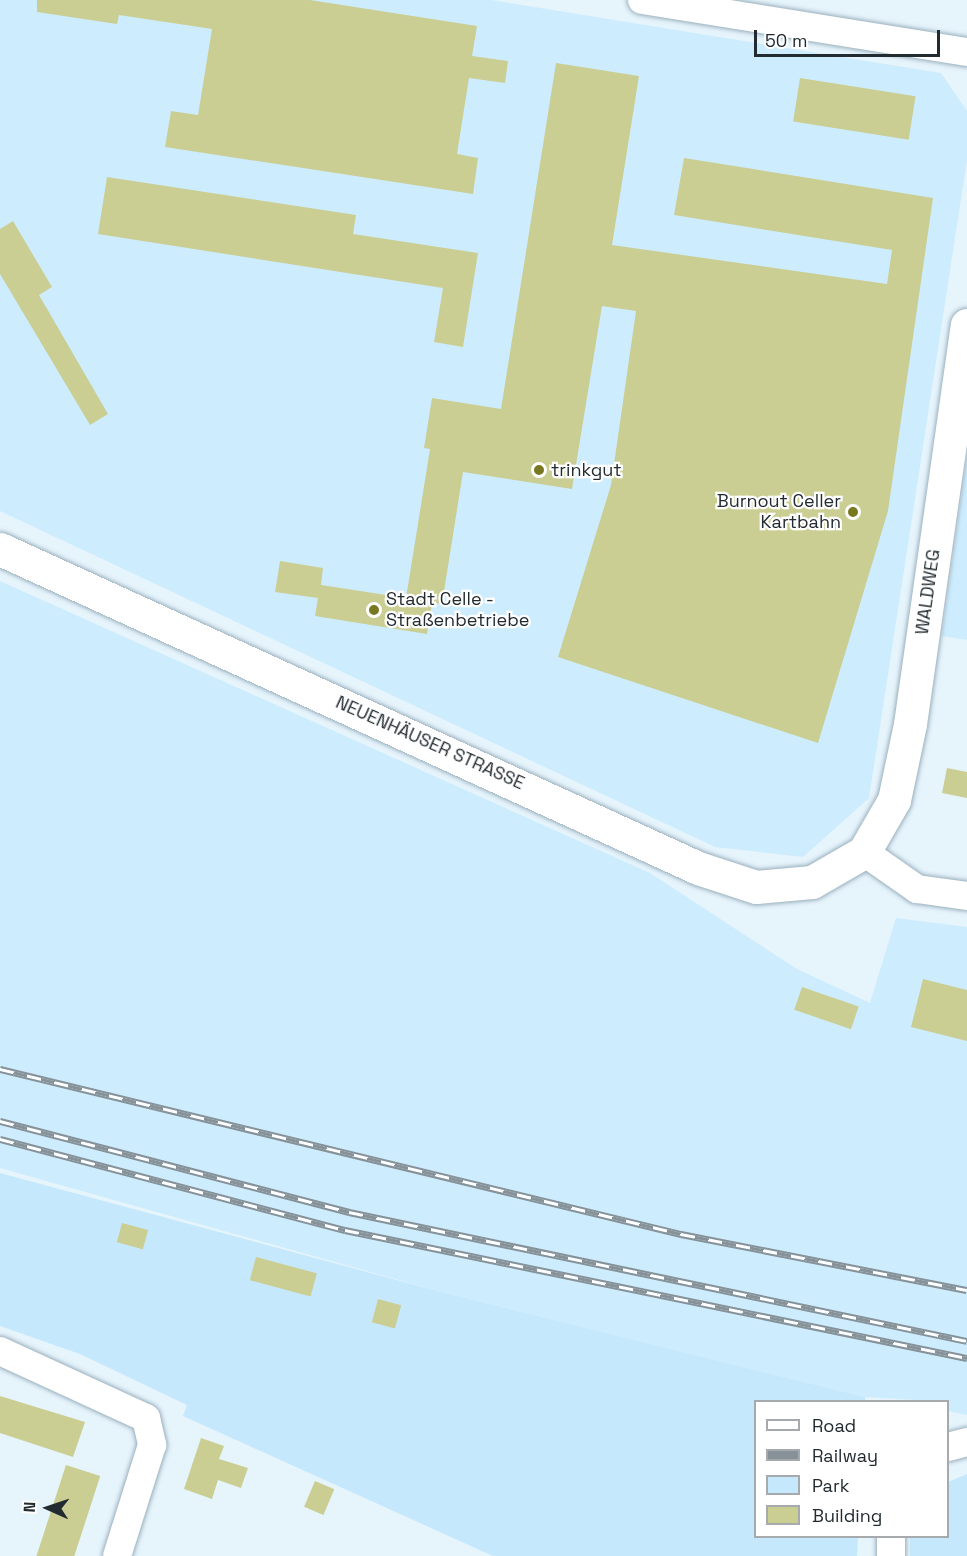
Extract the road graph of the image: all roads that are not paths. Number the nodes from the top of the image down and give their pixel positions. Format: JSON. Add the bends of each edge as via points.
{"nodes":[{"id":1,"x":642,"y":0,"type":"edge"},
{"id":2,"x":967,"y":52,"type":"edge"},
{"id":3,"x":967,"y":325,"type":"edge"},
{"id":4,"x":0,"y":549,"type":"edge"},
{"id":5,"x":876,"y":861,"type":"junction"},
{"id":6,"x":967,"y":896,"type":"edge"},
{"id":7,"x":0,"y":1351,"type":"edge"},
{"id":8,"x":891,"y":1538,"type":"edge"},
{"id":9,"x":123,"y":1554,"type":"edge"},
{"id":10,"x":891,"y":1556,"type":"edge"}],
"edges":[{"from":1,"to":2,"type":"street"},
{"from":3,"to":5,"type":"street","name":"WALDWEG","via":[[910,724]]},
{"from":4,"to":5,"type":"street","name":"NEUENHÄUSER STRASSE","via":[[698,868],[756,887],[812,882]]},
{"from":5,"to":6,"type":"street","via":[[917,889]]},
{"from":7,"to":9,"type":"street","via":[[146,1418],[152,1445]]},
{"from":8,"to":10,"type":"street"}]}
